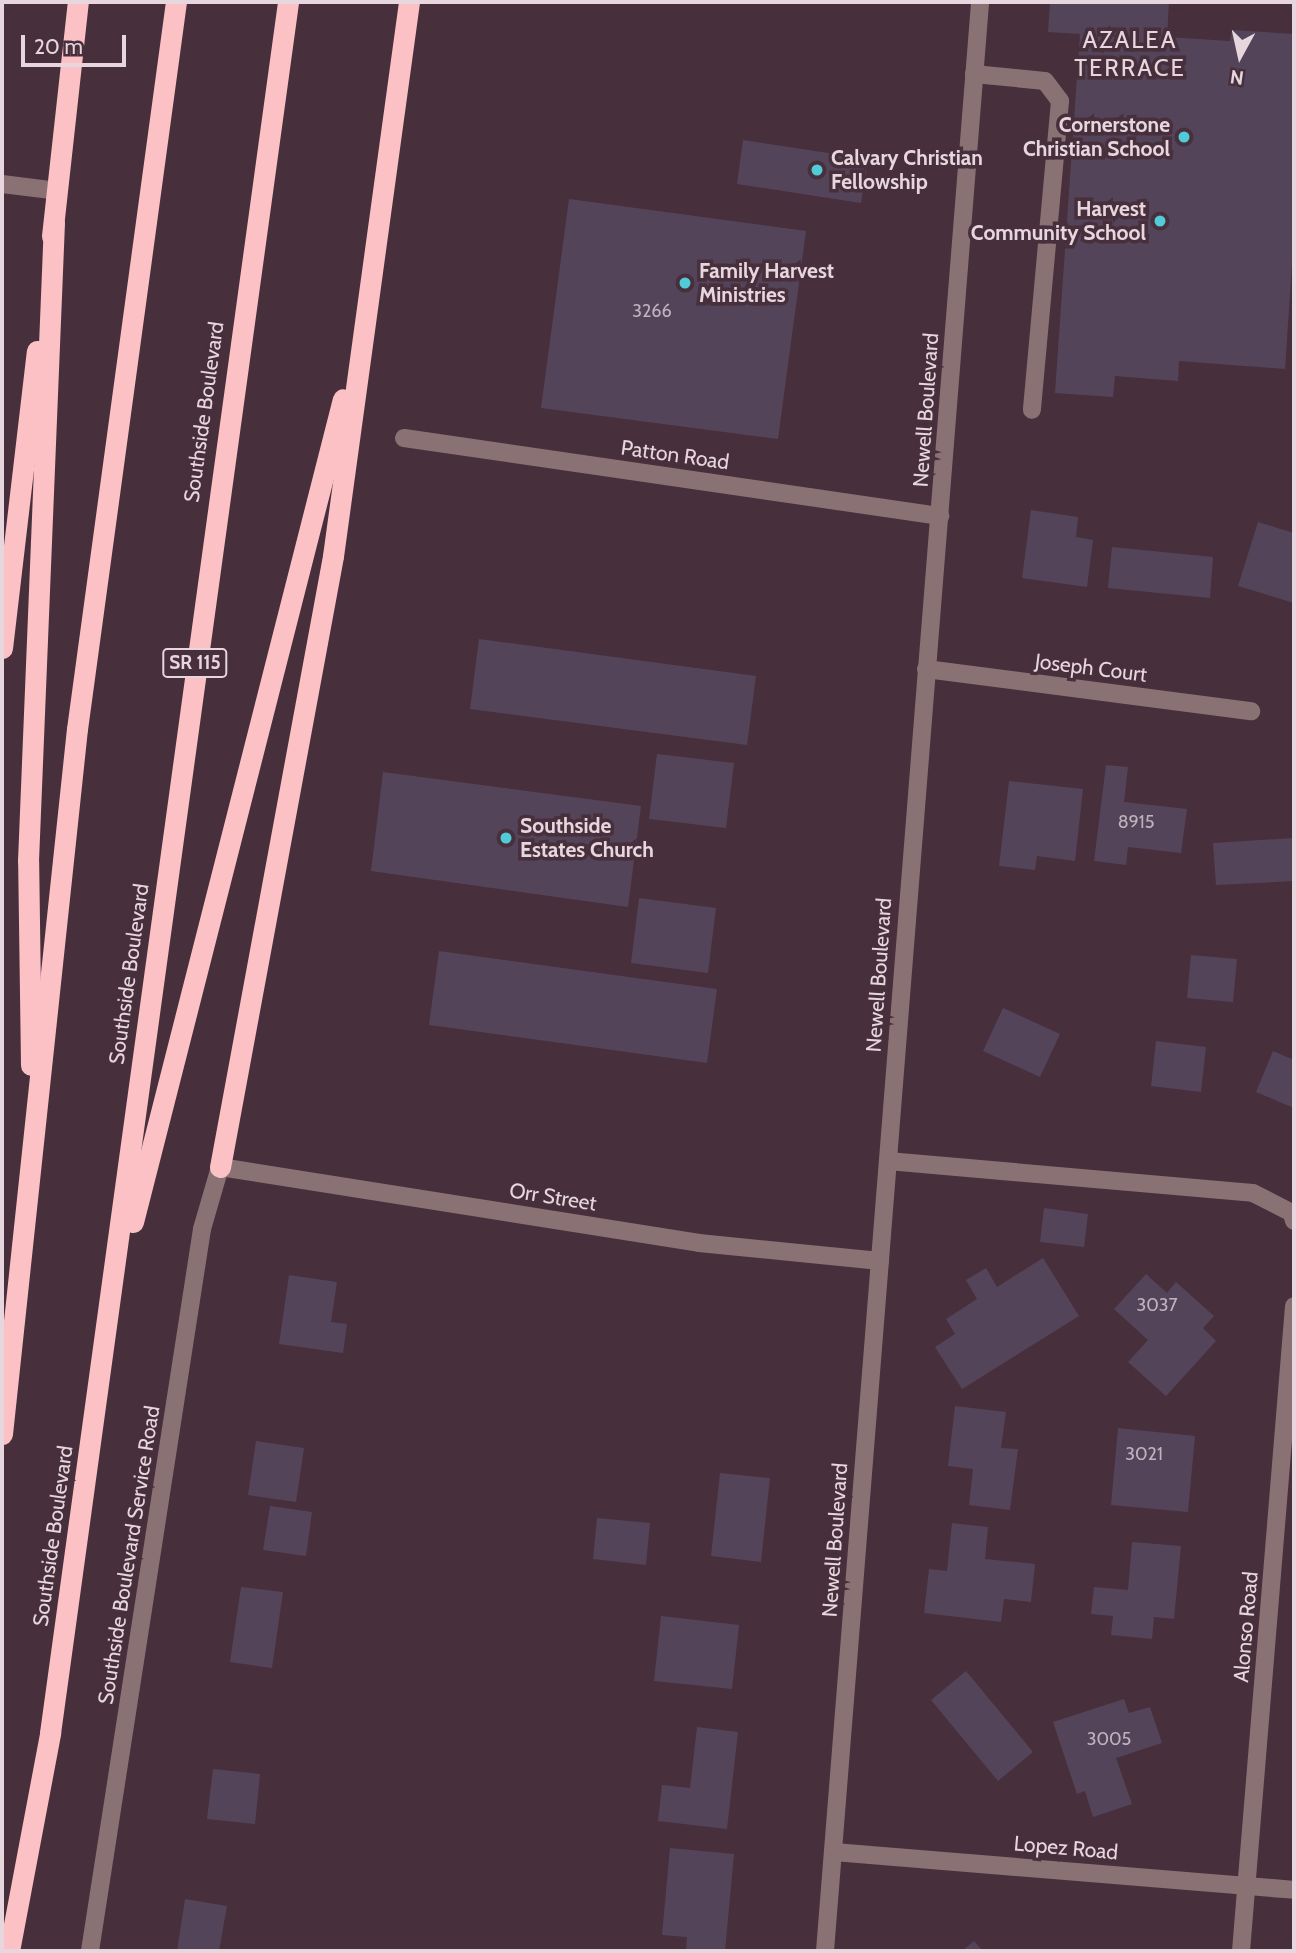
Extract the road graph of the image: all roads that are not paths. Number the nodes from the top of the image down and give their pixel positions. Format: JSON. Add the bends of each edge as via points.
{"nodes":[{"id":1,"x":78,"y":2,"type":"edge"},
{"id":2,"x":176,"y":2,"type":"edge"},
{"id":3,"x":288,"y":2,"type":"edge"},
{"id":4,"x":409,"y":2,"type":"edge"},
{"id":5,"x":979,"y":2,"type":"edge"},
{"id":6,"x":974,"y":74,"type":"junction"},
{"id":7,"x":2,"y":184,"type":"edge"},
{"id":8,"x":58,"y":191,"type":"junction"},
{"id":9,"x":54,"y":223,"type":"junction"},
{"id":10,"x":366,"y":309,"type":"junction"},
{"id":11,"x":1032,"y":410,"type":"dead end"},
{"id":12,"x":404,"y":438,"type":"dead end"},
{"id":13,"x":940,"y":516,"type":"junction"},
{"id":14,"x":5,"y":566,"type":"edge"},
{"id":15,"x":2,"y":648,"type":"edge"},
{"id":16,"x":926,"y":669,"type":"junction"},
{"id":17,"x":1251,"y":711,"type":"dead end"},
{"id":18,"x":888,"y":1161,"type":"junction"},
{"id":19,"x":33,"y":1165,"type":"junction"},
{"id":20,"x":220,"y":1167,"type":"junction"},
{"id":21,"x":1294,"y":1221,"type":"edge"},
{"id":22,"x":880,"y":1261,"type":"junction"},
{"id":23,"x":1294,"y":1306,"type":"edge"},
{"id":24,"x":107,"y":1325,"type":"junction"},
{"id":25,"x":2,"y":1434,"type":"edge"},
{"id":26,"x":834,"y":1852,"type":"junction"},
{"id":27,"x":1243,"y":1885,"type":"junction"},
{"id":28,"x":1294,"y":1890,"type":"edge"},
{"id":29,"x":9,"y":1951,"type":"edge"},
{"id":30,"x":90,"y":1951,"type":"edge"},
{"id":31,"x":825,"y":1951,"type":"edge"},
{"id":32,"x":1241,"y":1951,"type":"edge"}],
"edges":[{"from":1,"to":8,"type":"highway"},
{"from":2,"to":19,"type":"highway","via":[[77,729]]},
{"from":3,"to":24,"type":"highway","name":"Southside Boulevard","number":"SR 115"},
{"from":4,"to":10,"type":"highway"},
{"from":5,"to":6,"type":"street","name":"Newell Boulevard"},
{"from":6,"to":11,"type":"street","via":[[1045,81],[1060,100]]},
{"from":6,"to":13,"type":"street","name":"Newell Boulevard"},
{"from":7,"to":8,"type":"street"},
{"from":8,"to":9,"type":"highway"},
{"from":9,"to":14,"type":"highway"},
{"from":9,"to":19,"type":"highway","via":[[28,862]]},
{"from":10,"to":20,"type":"highway","via":[[316,665]]},
{"from":10,"to":24,"type":"highway"},
{"from":12,"to":13,"type":"street","name":"Patton Road"},
{"from":13,"to":16,"type":"street","name":"Newell Boulevard"},
{"from":14,"to":15,"type":"highway"},
{"from":16,"to":17,"type":"street","name":"Joseph Court"},
{"from":16,"to":18,"type":"street","name":"Newell Boulevard"},
{"from":18,"to":21,"type":"street","via":[[1253,1192],[1292,1213]]},
{"from":18,"to":22,"type":"street","name":"Newell Boulevard"},
{"from":19,"to":25,"type":"highway"},
{"from":20,"to":22,"type":"street","name":"Orr Street","via":[[699,1243]]},
{"from":20,"to":30,"type":"street","name":"Southside Boulevard Service Road","via":[[202,1229]]},
{"from":22,"to":26,"type":"street","name":"Newell Boulevard"},
{"from":23,"to":27,"type":"street","name":"Alonso Road"},
{"from":24,"to":29,"type":"highway","name":"Southside Boulevard","via":[[50,1733]]},
{"from":26,"to":27,"type":"street","name":"Lopez Road"},
{"from":26,"to":31,"type":"street","name":"Newell Boulevard"},
{"from":27,"to":28,"type":"street","name":"Lopez Road"},
{"from":27,"to":32,"type":"street","name":"Alonso Road"}]}
